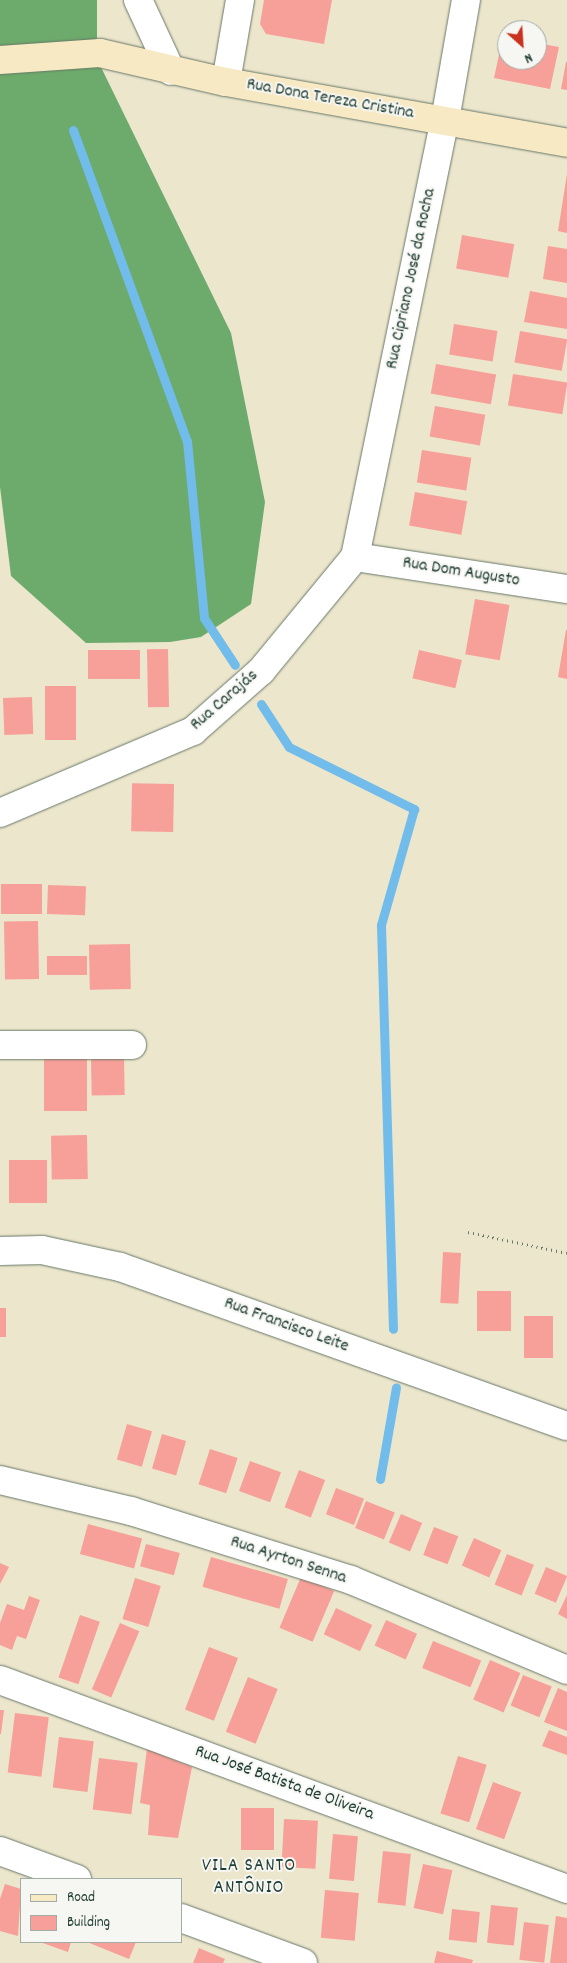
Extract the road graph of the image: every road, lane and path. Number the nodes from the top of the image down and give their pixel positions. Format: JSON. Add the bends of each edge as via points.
{"nodes":[{"id":1,"x":138,"y":0,"type":"edge"},
{"id":2,"x":240,"y":0,"type":"edge"},
{"id":3,"x":466,"y":0,"type":"edge"},
{"id":4,"x":0,"y":60,"type":"edge"},
{"id":5,"x":171,"y":71,"type":"junction"},
{"id":6,"x":226,"y":82,"type":"junction"},
{"id":7,"x":445,"y":120,"type":"junction"},
{"id":8,"x":567,"y":144,"type":"edge"},
{"id":9,"x":355,"y":557,"type":"junction"},
{"id":10,"x":567,"y":590,"type":"edge"},
{"id":11,"x":0,"y":813,"type":"edge"},
{"id":12,"x":0,"y":1045,"type":"edge"},
{"id":13,"x":132,"y":1046,"type":"dead end"},
{"id":14,"x":468,"y":1232,"type":"dead end"},
{"id":15,"x":0,"y":1251,"type":"edge"},
{"id":16,"x":567,"y":1253,"type":"edge"},
{"id":17,"x":567,"y":1426,"type":"edge"},
{"id":18,"x":0,"y":1480,"type":"edge"},
{"id":19,"x":567,"y":1670,"type":"edge"},
{"id":20,"x":0,"y":1680,"type":"edge"},
{"id":21,"x":0,"y":1851,"type":"edge"},
{"id":22,"x":74,"y":1878,"type":"edge"},
{"id":23,"x":567,"y":1889,"type":"edge"},
{"id":24,"x":182,"y":1918,"type":"edge"},
{"id":25,"x":268,"y":1957,"type":"edge"},
{"id":26,"x":303,"y":1963,"type":"edge"}],
"edges":[{"from":1,"to":5,"type":"street"},
{"from":2,"to":6,"type":"street"},
{"from":3,"to":7,"type":"street","name":"Rua Cipriano José da Rocha"},
{"from":4,"to":5,"type":"street","name":"Rua Dona Tereza Cristina","via":[[100,53]]},
{"from":5,"to":6,"type":"street","name":"Rua Dona Tereza Cristina"},
{"from":6,"to":7,"type":"street","name":"Rua Dona Tereza Cristina"},
{"from":7,"to":8,"type":"street","name":"Rua Dona Tereza Cristina"},
{"from":7,"to":9,"type":"street","name":"Rua Cipriano José da Rocha"},
{"from":9,"to":10,"type":"street","name":"Rua Dom Augusto"},
{"from":9,"to":11,"type":"street","name":"Rua Carajás","via":[[261,671],[193,730]]},
{"from":12,"to":13,"type":"street"},
{"from":14,"to":16,"type":"path"},
{"from":15,"to":17,"type":"street","name":"Rua Francisco Leite","via":[[42,1250],[120,1267]]},
{"from":18,"to":19,"type":"street","name":"Rua Ayrton Senna","via":[[131,1511],[350,1580]]},
{"from":20,"to":23,"type":"street","name":"Rua José Batista de Oliveira"},
{"from":21,"to":22,"type":"street"},
{"from":24,"to":25,"type":"street"},
{"from":25,"to":26,"type":"street"}]}
